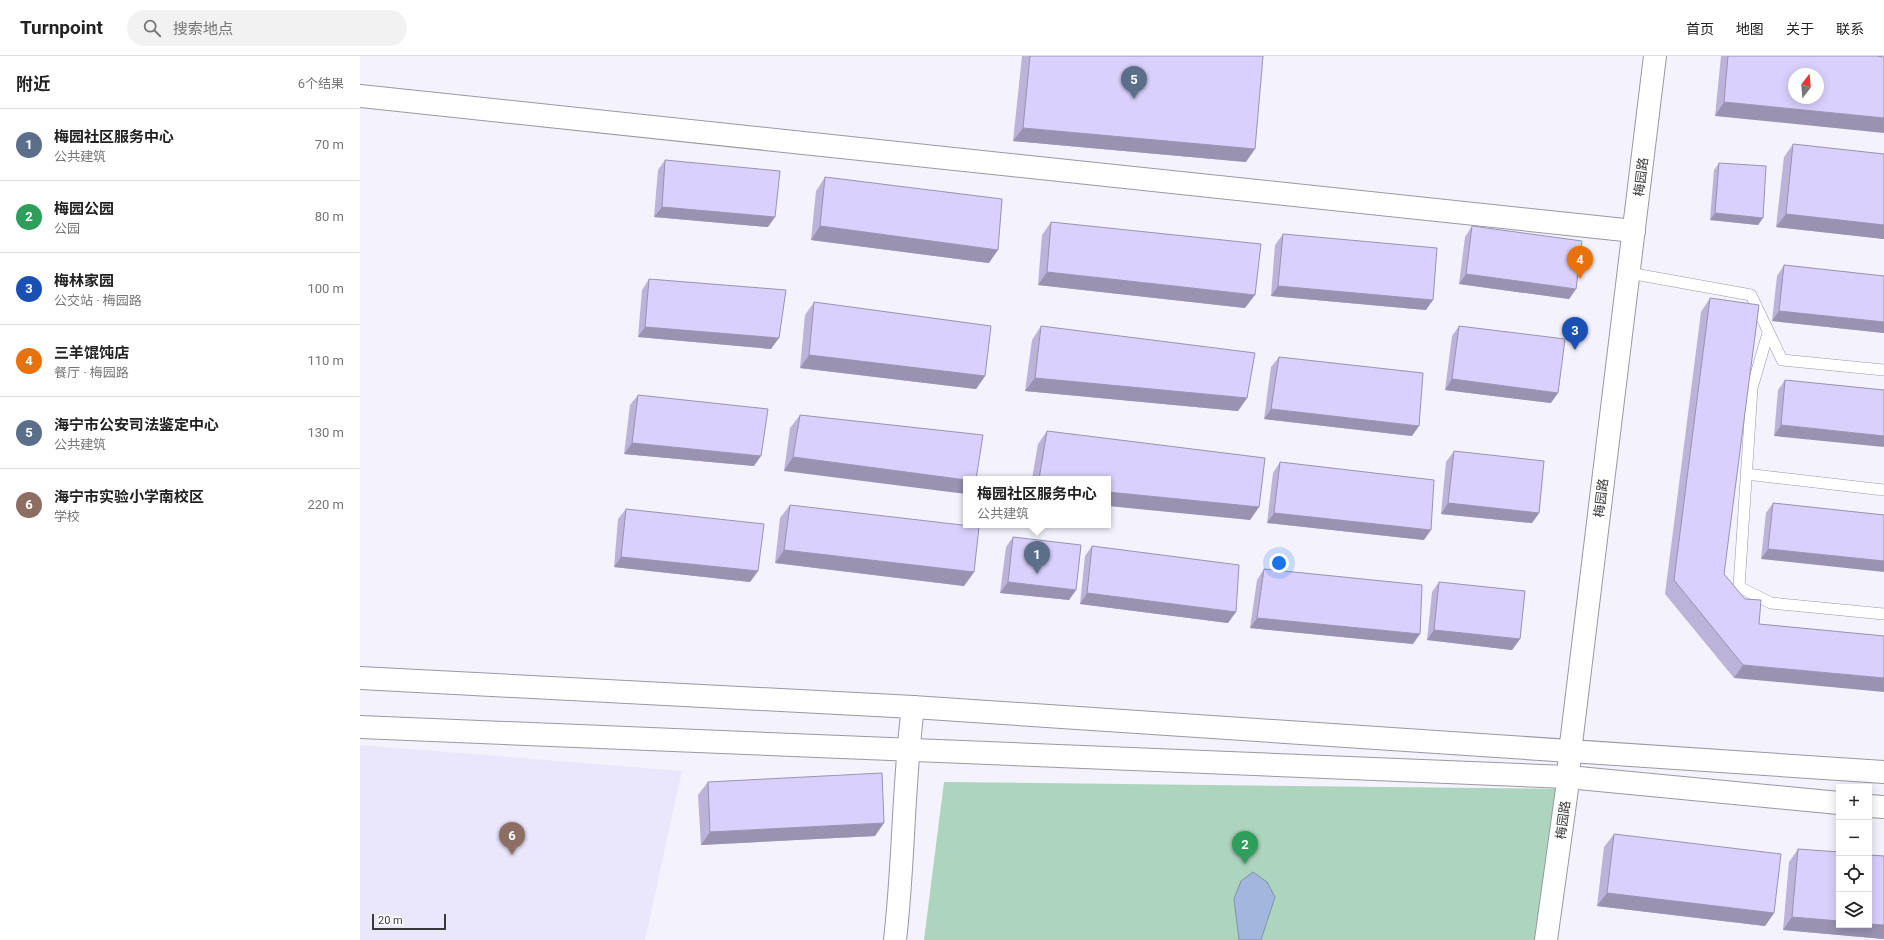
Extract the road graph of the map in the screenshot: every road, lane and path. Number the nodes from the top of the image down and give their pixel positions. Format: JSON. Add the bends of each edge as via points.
{"nodes":[{"id":1,"x":1655,"y":56,"type":"edge"},
{"id":2,"x":360,"y":96,"type":"edge"},
{"id":3,"x":1634,"y":231,"type":"junction"},
{"id":4,"x":1629,"y":273,"type":"junction"},
{"id":5,"x":1768,"y":333,"type":"junction"},
{"id":6,"x":1884,"y":370,"type":"edge"},
{"id":7,"x":1746,"y":474,"type":"junction"},
{"id":8,"x":1884,"y":490,"type":"edge"},
{"id":9,"x":1884,"y":614,"type":"edge"},
{"id":10,"x":360,"y":678,"type":"edge"},
{"id":11,"x":913,"y":707,"type":"junction"},
{"id":12,"x":360,"y":727,"type":"edge"},
{"id":13,"x":908,"y":749,"type":"junction"},
{"id":14,"x":1570,"y":752,"type":"junction"},
{"id":15,"x":1884,"y":772,"type":"edge"},
{"id":16,"x":1568,"y":777,"type":"junction"},
{"id":17,"x":1836,"y":803,"type":"edge"},
{"id":18,"x":1872,"y":806,"type":"edge"},
{"id":19,"x":1884,"y":807,"type":"edge"},
{"id":20,"x":895,"y":940,"type":"edge"},
{"id":21,"x":1546,"y":940,"type":"edge"}],
"edges":[{"from":1,"to":3,"type":"main road","name":"梅园路"},
{"from":2,"to":3,"type":"main road"},
{"from":3,"to":4,"type":"main road","name":"梅园路"},
{"from":4,"to":5,"type":"lane","via":[[1751,295]]},
{"from":4,"to":14,"type":"main road","name":"梅园路"},
{"from":5,"to":6,"type":"lane","via":[[1782,360]]},
{"from":5,"to":7,"type":"lane","via":[[1752,388]]},
{"from":7,"to":8,"type":"lane"},
{"from":7,"to":9,"type":"lane","via":[[1739,587],[1771,603]]},
{"from":10,"to":11,"type":"main road"},
{"from":11,"to":13,"type":"main road"},
{"from":11,"to":14,"type":"main road"},
{"from":12,"to":13,"type":"main road"},
{"from":13,"to":16,"type":"main road"},
{"from":13,"to":20,"type":"main road"},
{"from":14,"to":15,"type":"main road"},
{"from":14,"to":16,"type":"main road","name":"梅园路"},
{"from":16,"to":17,"type":"main road"},
{"from":16,"to":21,"type":"main road","name":"梅园路"},
{"from":18,"to":19,"type":"main road"}]}
